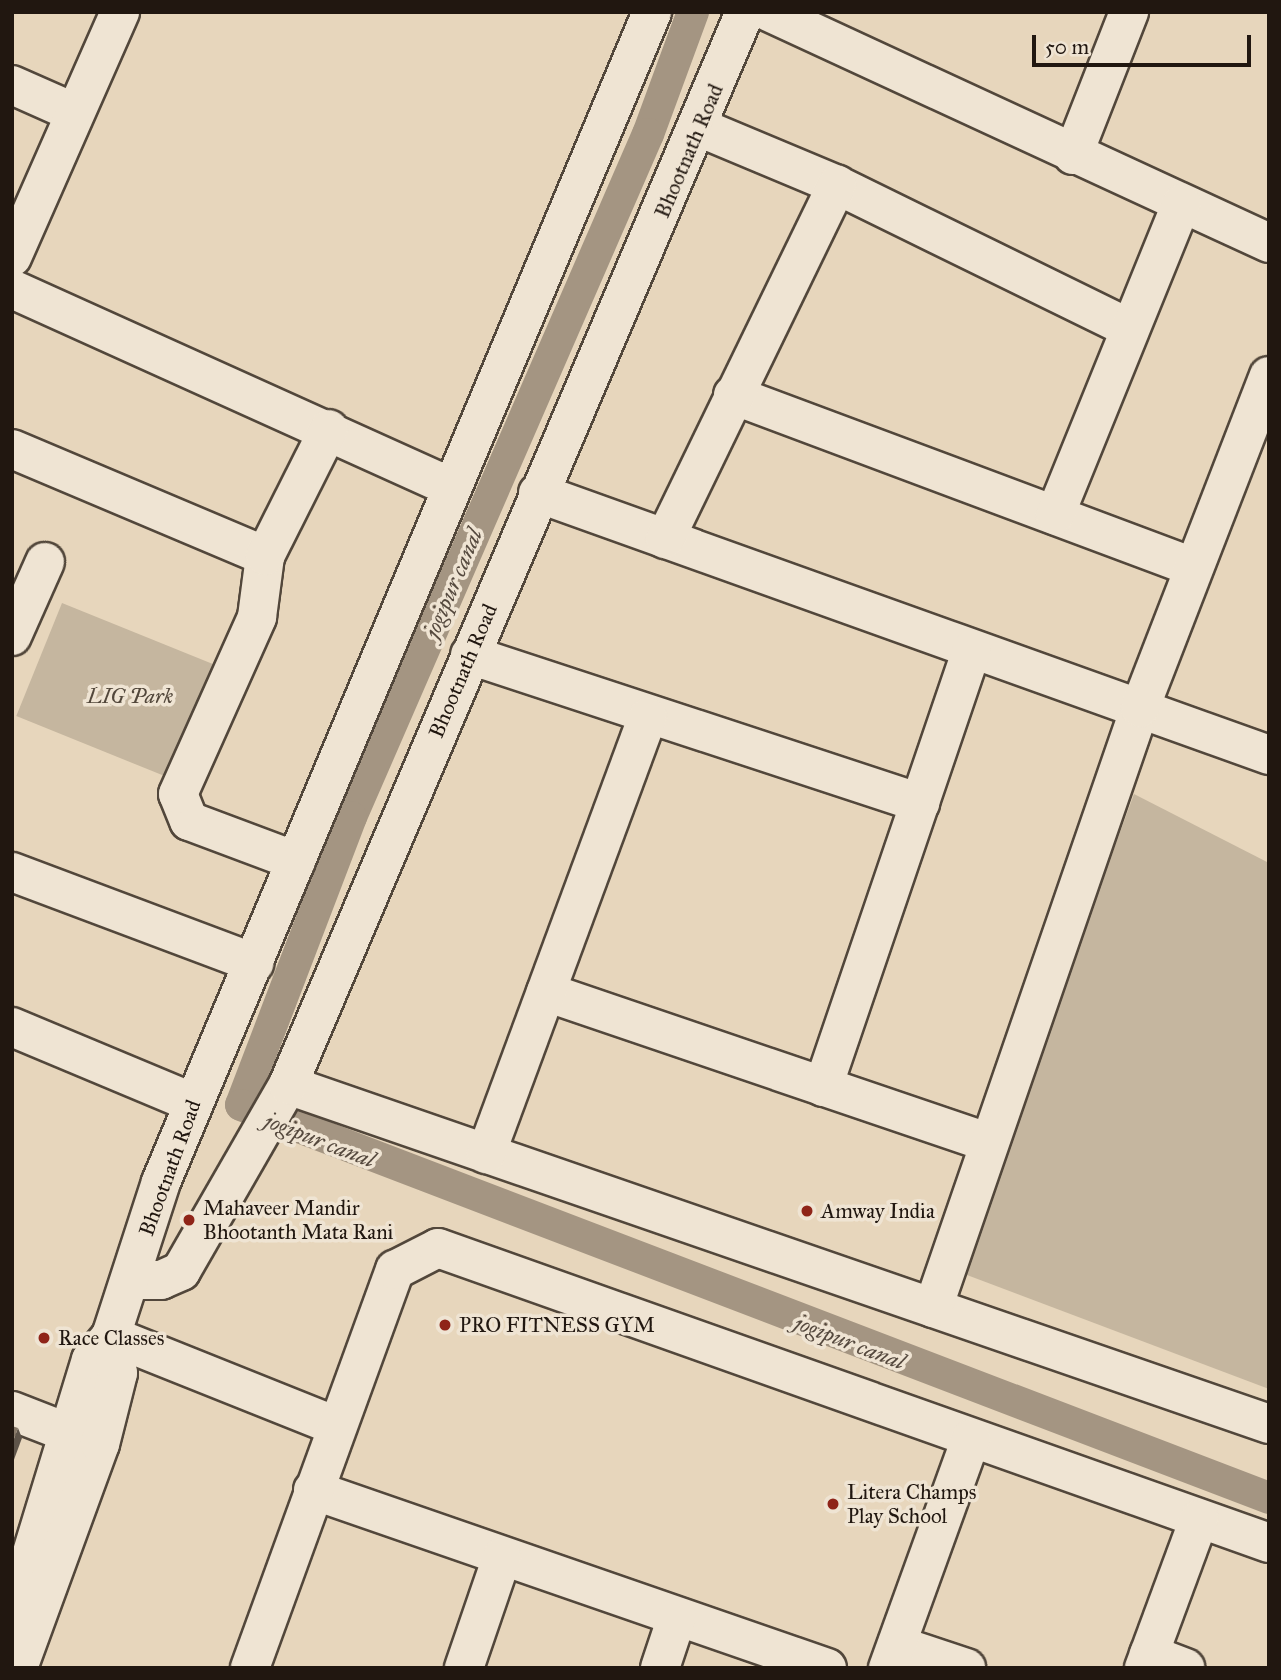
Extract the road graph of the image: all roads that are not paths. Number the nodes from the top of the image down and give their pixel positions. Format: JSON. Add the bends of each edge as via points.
{"nodes":[{"id":1,"x":120,"y":12,"type":"edge"},
{"id":2,"x":652,"y":12,"type":"edge"},
{"id":3,"x":746,"y":12,"type":"edge"},
{"id":4,"x":769,"y":12,"type":"edge"},
{"id":5,"x":1129,"y":12,"type":"edge"},
{"id":6,"x":12,"y":85,"type":"edge"},
{"id":7,"x":73,"y":112,"type":"junction"},
{"id":8,"x":701,"y":128,"type":"junction"},
{"id":9,"x":1073,"y":155,"type":"junction"},
{"id":10,"x":837,"y":185,"type":"junction"},
{"id":11,"x":1181,"y":204,"type":"junction"},
{"id":12,"x":1269,"y":243,"type":"edge"},
{"id":13,"x":12,"y":257,"type":"edge"},
{"id":14,"x":12,"y":289,"type":"edge"},
{"id":15,"x":1129,"y":328,"type":"junction"},
{"id":16,"x":1267,"y":385,"type":"edge"},
{"id":17,"x":733,"y":395,"type":"junction"},
{"id":18,"x":329,"y":429,"type":"junction"},
{"id":19,"x":12,"y":449,"type":"edge"},
{"id":20,"x":450,"y":487,"type":"junction"},
{"id":21,"x":538,"y":493,"type":"junction"},
{"id":22,"x":1055,"y":515,"type":"junction"},
{"id":23,"x":665,"y":539,"type":"junction"},
{"id":24,"x":265,"y":556,"type":"junction"},
{"id":25,"x":45,"y":562,"type":"dead end"},
{"id":26,"x":1193,"y":567,"type":"junction"},
{"id":27,"x":12,"y":636,"type":"edge"},
{"id":28,"x":972,"y":650,"type":"junction"},
{"id":29,"x":470,"y":655,"type":"junction"},
{"id":30,"x":1140,"y":708,"type":"junction"},
{"id":31,"x":648,"y":717,"type":"junction"},
{"id":32,"x":1269,"y":755,"type":"edge"},
{"id":33,"x":920,"y":803,"type":"junction"},
{"id":34,"x":296,"y":860,"type":"junction"},
{"id":35,"x":12,"y":872,"type":"edge"},
{"id":36,"x":254,"y":963,"type":"junction"},
{"id":37,"x":546,"y":992,"type":"junction"},
{"id":38,"x":12,"y":1027,"type":"edge"},
{"id":39,"x":823,"y":1087,"type":"junction"},
{"id":40,"x":283,"y":1096,"type":"junction"},
{"id":41,"x":194,"y":1103,"type":"junction"},
{"id":42,"x":986,"y":1142,"type":"junction"},
{"id":43,"x":486,"y":1154,"type":"junction"},
{"id":44,"x":131,"y":1280,"type":"junction"},
{"id":45,"x":933,"y":1308,"type":"junction"},
{"id":46,"x":111,"y":1336,"type":"junction"},
{"id":47,"x":12,"y":1411,"type":"edge"},
{"id":48,"x":1269,"y":1424,"type":"edge"},
{"id":49,"x":334,"y":1425,"type":"junction"},
{"id":50,"x":84,"y":1439,"type":"junction"},
{"id":51,"x":971,"y":1439,"type":"junction"},
{"id":52,"x":313,"y":1490,"type":"junction"},
{"id":53,"x":1199,"y":1519,"type":"junction"},
{"id":54,"x":1269,"y":1543,"type":"edge"},
{"id":55,"x":502,"y":1558,"type":"junction"},
{"id":56,"x":677,"y":1617,"type":"junction"},
{"id":57,"x":12,"y":1618,"type":"edge"},
{"id":58,"x":892,"y":1656,"type":"edge"},
{"id":59,"x":1147,"y":1661,"type":"edge"},
{"id":60,"x":18,"y":1668,"type":"edge"},
{"id":61,"x":250,"y":1668,"type":"edge"},
{"id":62,"x":464,"y":1668,"type":"edge"},
{"id":63,"x":660,"y":1668,"type":"edge"},
{"id":64,"x":827,"y":1668,"type":"edge"},
{"id":65,"x":966,"y":1668,"type":"edge"},
{"id":66,"x":1185,"y":1668,"type":"edge"}],
"edges":[{"from":1,"to":7,"type":"street"},
{"from":2,"to":20,"type":"street","name":"Bhootnath Road"},
{"from":3,"to":8,"type":"street","name":"Bhootnath Road"},
{"from":4,"to":9,"type":"street"},
{"from":5,"to":9,"type":"street"},
{"from":6,"to":7,"type":"street"},
{"from":7,"to":13,"type":"street"},
{"from":8,"to":10,"type":"street"},
{"from":8,"to":21,"type":"street","name":"Bhootnath Road"},
{"from":9,"to":11,"type":"street"},
{"from":10,"to":15,"type":"street"},
{"from":10,"to":17,"type":"street"},
{"from":11,"to":12,"type":"street"},
{"from":11,"to":15,"type":"street"},
{"from":14,"to":18,"type":"street"},
{"from":15,"to":22,"type":"street"},
{"from":16,"to":26,"type":"street"},
{"from":17,"to":22,"type":"street"},
{"from":17,"to":23,"type":"street"},
{"from":18,"to":20,"type":"street"},
{"from":18,"to":24,"type":"street"},
{"from":19,"to":24,"type":"street"},
{"from":20,"to":34,"type":"street","name":"Bhootnath Road"},
{"from":21,"to":23,"type":"street"},
{"from":21,"to":29,"type":"street","name":"Bhootnath Road"},
{"from":22,"to":26,"type":"street"},
{"from":23,"to":28,"type":"street"},
{"from":24,"to":34,"type":"street","via":[[257,617],[178,794],[189,821]]},
{"from":25,"to":27,"type":"street"},
{"from":26,"to":30,"type":"street"},
{"from":28,"to":30,"type":"street"},
{"from":28,"to":33,"type":"street"},
{"from":29,"to":31,"type":"street"},
{"from":29,"to":40,"type":"street","name":"Bhootnath Road"},
{"from":30,"to":32,"type":"street"},
{"from":30,"to":42,"type":"street"},
{"from":31,"to":33,"type":"street"},
{"from":31,"to":37,"type":"street"},
{"from":33,"to":39,"type":"street"},
{"from":34,"to":36,"type":"street","name":"Bhootnath Road"},
{"from":35,"to":36,"type":"street"},
{"from":36,"to":41,"type":"street","name":"Bhootnath Road"},
{"from":37,"to":39,"type":"street"},
{"from":37,"to":43,"type":"street"},
{"from":38,"to":41,"type":"street"},
{"from":39,"to":42,"type":"street"},
{"from":40,"to":43,"type":"street"},
{"from":40,"to":44,"type":"street","name":"Bhootnath Road","via":[[181,1271],[161,1280]]},
{"from":41,"to":44,"type":"street","name":"Bhootnath Road"},
{"from":42,"to":45,"type":"street"},
{"from":43,"to":45,"type":"street"},
{"from":44,"to":46,"type":"street","name":"Bhootnath Road"},
{"from":45,"to":48,"type":"street"},
{"from":46,"to":49,"type":"street"},
{"from":46,"to":50,"type":"street","via":[[118,1373]]},
{"from":47,"to":50,"type":"street"},
{"from":49,"to":51,"type":"street","via":[[395,1270],[438,1248]]},
{"from":49,"to":52,"type":"street"},
{"from":50,"to":57,"type":"street"},
{"from":50,"to":60,"type":"street"},
{"from":51,"to":53,"type":"street"},
{"from":51,"to":58,"type":"street"},
{"from":52,"to":55,"type":"street"},
{"from":52,"to":61,"type":"street"},
{"from":53,"to":54,"type":"street"},
{"from":53,"to":59,"type":"street"},
{"from":55,"to":56,"type":"street"},
{"from":55,"to":62,"type":"street"},
{"from":56,"to":63,"type":"street"},
{"from":56,"to":64,"type":"street"},
{"from":58,"to":65,"type":"street"},
{"from":59,"to":66,"type":"street"}]}
